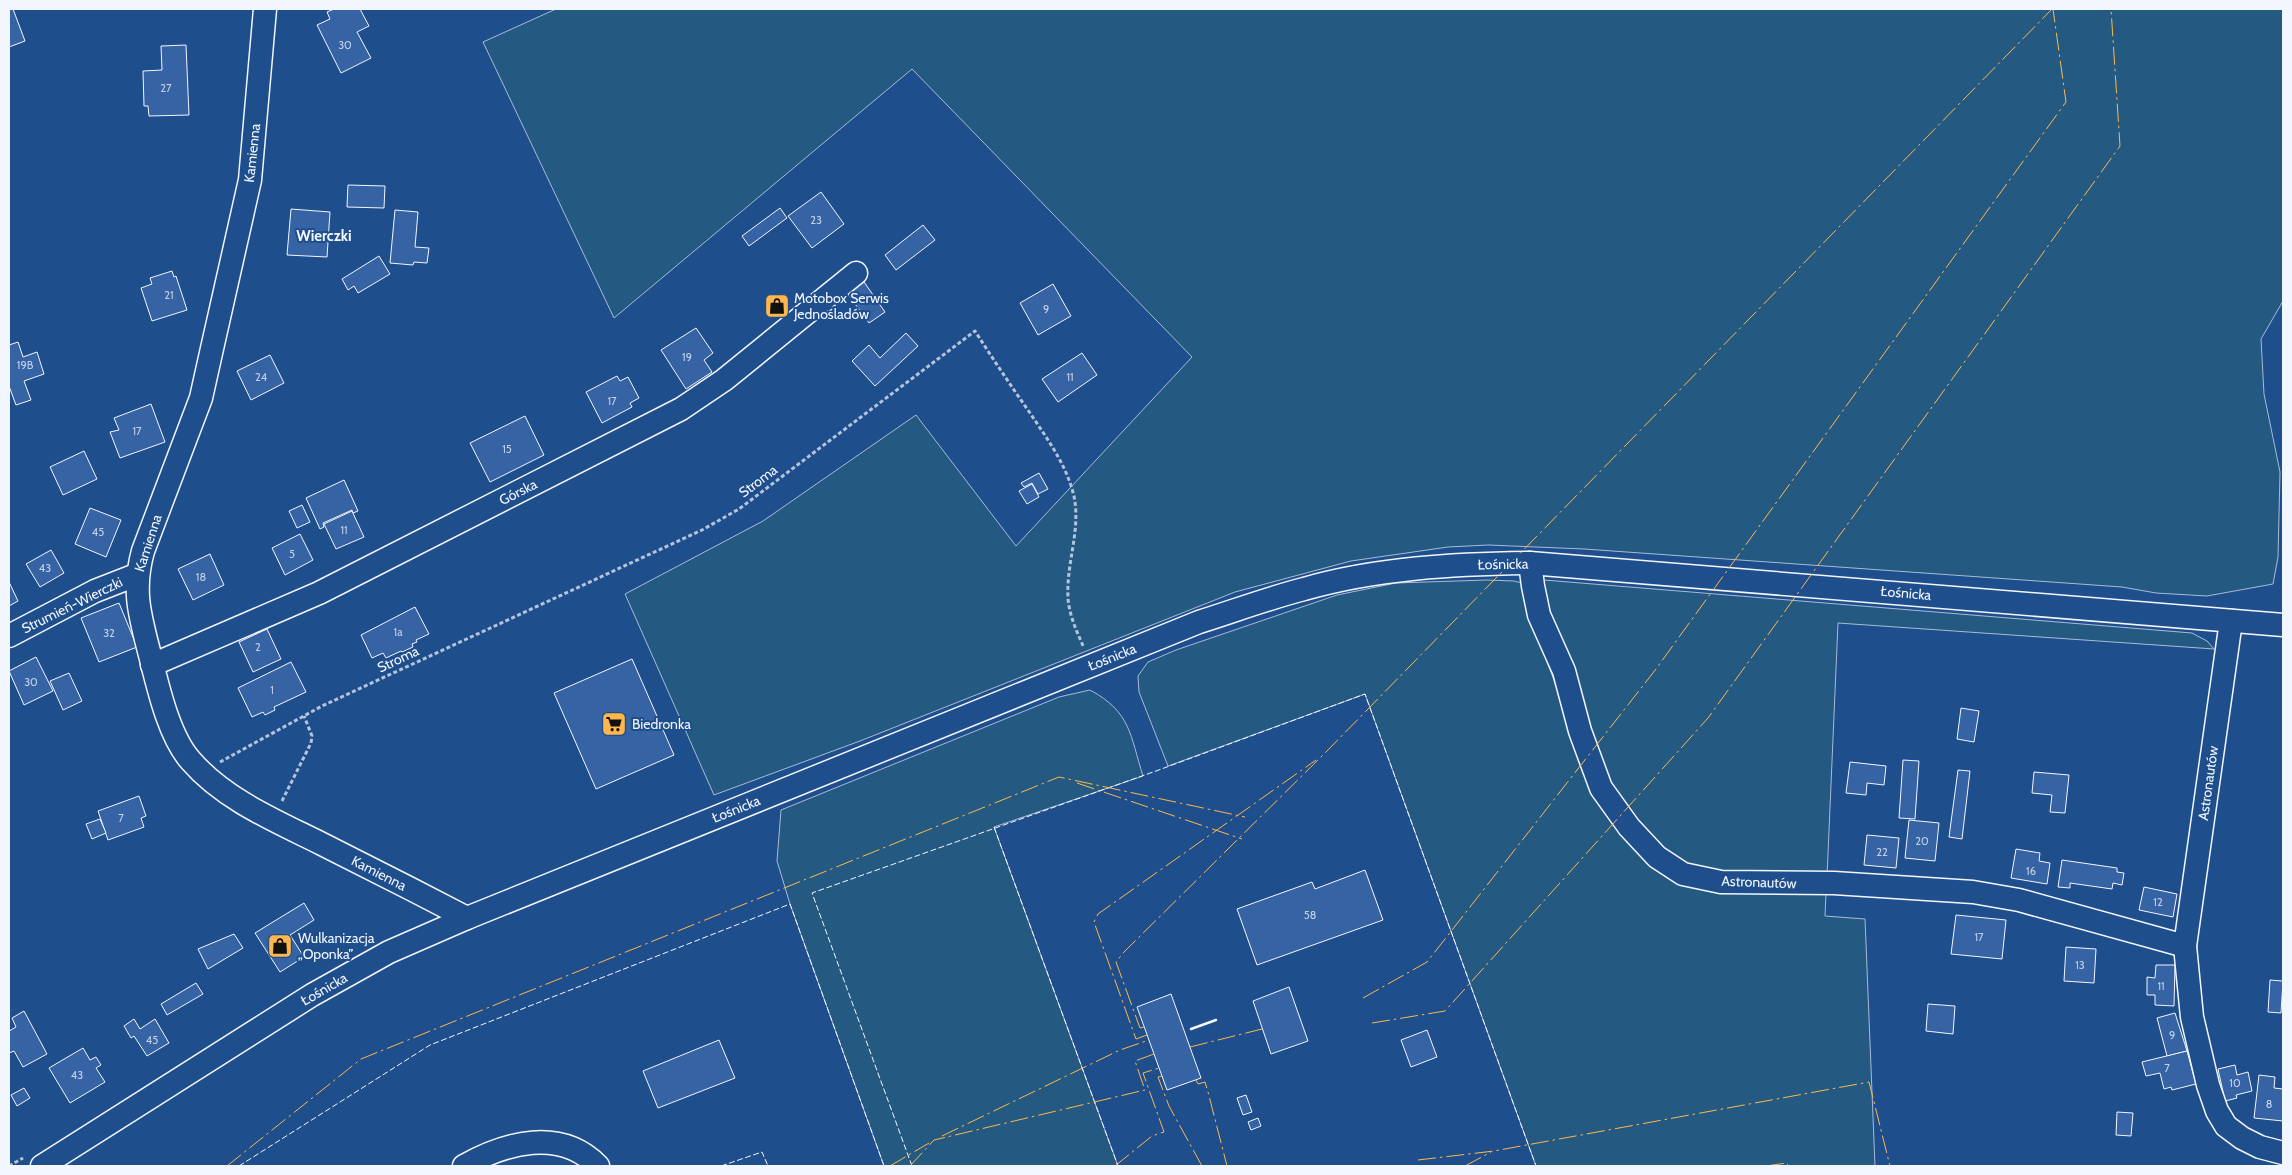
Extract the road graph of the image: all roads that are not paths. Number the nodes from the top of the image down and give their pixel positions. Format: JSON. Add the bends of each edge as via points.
{"nodes":[{"id":1,"x":266,"y":9,"type":"edge"},
{"id":2,"x":856,"y":273,"type":"dead end"},
{"id":3,"x":1530,"y":563,"type":"junction"},
{"id":4,"x":136,"y":575,"type":"junction"},
{"id":5,"x":2231,"y":621,"type":"junction"},
{"id":6,"x":2283,"y":626,"type":"edge"},
{"id":7,"x":9,"y":636,"type":"edge"},
{"id":8,"x":152,"y":665,"type":"junction"},
{"id":9,"x":468,"y":918,"type":"junction"},
{"id":10,"x":2185,"y":946,"type":"junction"},
{"id":11,"x":2283,"y":1153,"type":"edge"},
{"id":12,"x":42,"y":1166,"type":"edge"},
{"id":13,"x":464,"y":1166,"type":"edge"},
{"id":14,"x":598,"y":1166,"type":"edge"}],
"edges":[{"from":1,"to":4,"type":"street","name":"Kamienna","via":[[250,180],[201,398],[142,551]]},
{"from":2,"to":8,"type":"street","name":"Górska","via":[[724,380],[681,409],[319,593]]},
{"from":3,"to":5,"type":"street","name":"Łośnicka"},
{"from":3,"to":9,"type":"street","name":"Łośnicka","via":[[1385,572],[1306,588],[1200,622]]},
{"from":3,"to":10,"type":"street","name":"Astronautów","via":[[1540,616],[1564,671],[1580,731],[1601,788],[1629,826],[1657,856],[1683,874],[1721,882],[1973,892],[2019,900]]},
{"from":4,"to":7,"type":"street","name":"Strumień-Wierczki","via":[[95,591]]},
{"from":4,"to":8,"type":"street","name":"Kamienna","via":[[138,608]]},
{"from":5,"to":6,"type":"street","name":"Łośnicka"},
{"from":5,"to":10,"type":"street","name":"Astronautów"},
{"from":8,"to":9,"type":"street","name":"Kamienna","via":[[181,746],[190,760],[231,796]]},
{"from":9,"to":12,"type":"street","name":"Łośnicka","via":[[389,952],[312,995]]},
{"from":10,"to":11,"type":"street","name":"Astronautów","via":[[2192,1017],[2208,1085],[2218,1111],[2226,1126],[2242,1138],[2260,1148]]},
{"from":13,"to":14,"type":"street","via":[[514,1146],[544,1142],[584,1155]]}]}
